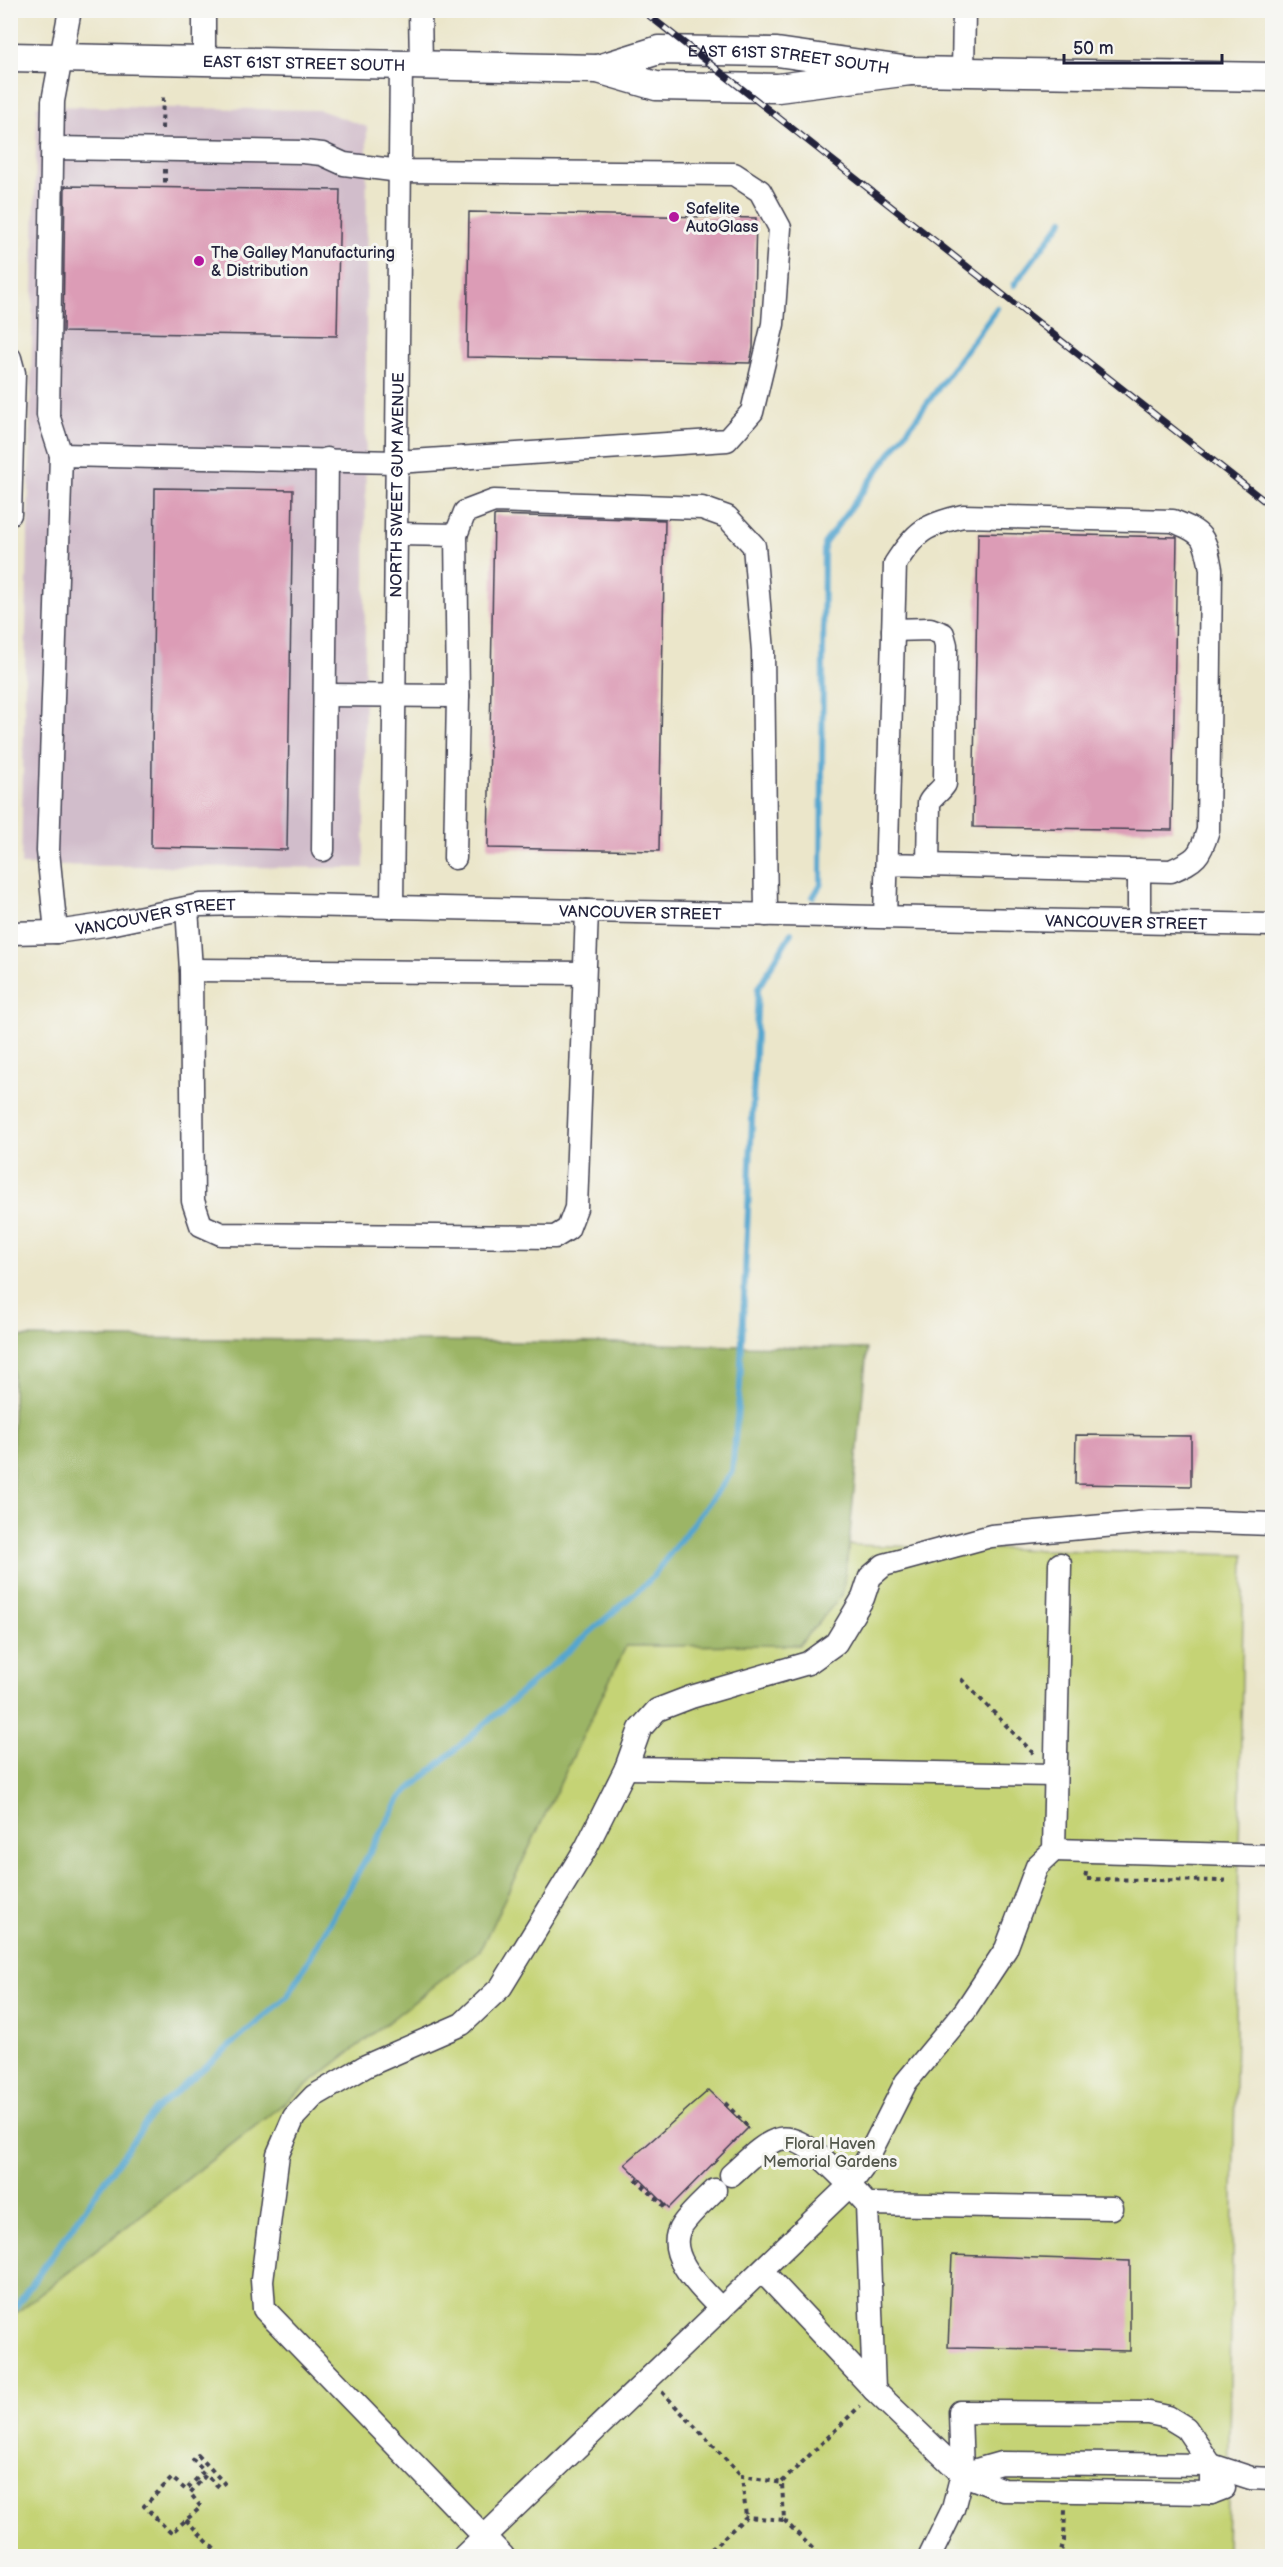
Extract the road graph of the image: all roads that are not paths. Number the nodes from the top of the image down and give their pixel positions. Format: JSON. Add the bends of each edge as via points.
{"nodes":[{"id":1,"x":70,"y":10,"type":"edge"},
{"id":2,"x":204,"y":10,"type":"edge"},
{"id":3,"x":420,"y":10,"type":"edge"},
{"id":4,"x":964,"y":10,"type":"edge"},
{"id":5,"x":10,"y":57,"type":"edge"},
{"id":6,"x":62,"y":58,"type":"junction"},
{"id":7,"x":204,"y":61,"type":"junction"},
{"id":8,"x":411,"y":65,"type":"junction"},
{"id":9,"x":963,"y":72,"type":"junction"},
{"id":10,"x":1272,"y":77,"type":"edge"},
{"id":11,"x":52,"y":148,"type":"junction"},
{"id":12,"x":400,"y":171,"type":"junction"},
{"id":13,"x":10,"y":358,"type":"edge"},
{"id":14,"x":61,"y":455,"type":"junction"},
{"id":15,"x":327,"y":459,"type":"junction"},
{"id":16,"x":397,"y":462,"type":"junction"},
{"id":17,"x":10,"y":514,"type":"edge"},
{"id":18,"x":396,"y":534,"type":"junction"},
{"id":19,"x":456,"y":535,"type":"junction"},
{"id":20,"x":893,"y":630,"type":"junction"},
{"id":21,"x":394,"y":694,"type":"junction"},
{"id":22,"x":325,"y":695,"type":"junction"},
{"id":23,"x":458,"y":696,"type":"junction"},
{"id":24,"x":323,"y":850,"type":"dead end"},
{"id":25,"x":455,"y":858,"type":"dead end"},
{"id":26,"x":887,"y":864,"type":"junction"},
{"id":27,"x":928,"y":865,"type":"junction"},
{"id":28,"x":1139,"y":870,"type":"junction"},
{"id":29,"x":392,"y":907,"type":"junction"},
{"id":30,"x":186,"y":908,"type":"junction"},
{"id":31,"x":587,"y":911,"type":"junction"},
{"id":32,"x":766,"y":915,"type":"junction"},
{"id":33,"x":885,"y":917,"type":"junction"},
{"id":34,"x":1139,"y":922,"type":"junction"},
{"id":35,"x":1272,"y":925,"type":"edge"},
{"id":36,"x":56,"y":932,"type":"junction"},
{"id":37,"x":10,"y":933,"type":"edge"},
{"id":38,"x":190,"y":970,"type":"junction"},
{"id":39,"x":584,"y":974,"type":"junction"},
{"id":40,"x":1272,"y":1524,"type":"edge"},
{"id":41,"x":1060,"y":1564,"type":"dead end"},
{"id":42,"x":626,"y":1768,"type":"junction"},
{"id":43,"x":1055,"y":1776,"type":"junction"},
{"id":44,"x":1054,"y":1850,"type":"junction"},
{"id":45,"x":1272,"y":1856,"type":"edge"},
{"id":46,"x":850,"y":2186,"type":"junction"},
{"id":47,"x":867,"y":2204,"type":"junction"},
{"id":48,"x":1112,"y":2208,"type":"dead end"},
{"id":49,"x":762,"y":2271,"type":"junction"},
{"id":50,"x":720,"y":2309,"type":"junction"},
{"id":51,"x":870,"y":2395,"type":"junction"},
{"id":52,"x":1211,"y":2465,"type":"junction"},
{"id":53,"x":962,"y":2474,"type":"junction"},
{"id":54,"x":1262,"y":2478,"type":"edge"},
{"id":55,"x":1211,"y":2493,"type":"junction"},
{"id":56,"x":484,"y":2537,"type":"junction"},
{"id":57,"x":464,"y":2556,"type":"edge"},
{"id":58,"x":503,"y":2556,"type":"edge"},
{"id":59,"x":930,"y":2556,"type":"edge"}],
"edges":[{"from":1,"to":6,"type":"street"},
{"from":2,"to":7,"type":"street"},
{"from":3,"to":8,"type":"street","name":"NORTH SWEET GUM AVENUE"},
{"from":4,"to":9,"type":"street"},
{"from":5,"to":6,"type":"main road","name":"EAST 61ST STREET SOUTH"},
{"from":6,"to":7,"type":"main road","name":"EAST 61ST STREET SOUTH"},
{"from":6,"to":11,"type":"street","via":[[53,101]]},
{"from":7,"to":8,"type":"main road","name":"EAST 61ST STREET SOUTH"},
{"from":8,"to":9,"type":"main road","name":"EAST 61ST STREET SOUTH","via":[[598,69],[659,50],[777,52],[910,71]]},
{"from":8,"to":12,"type":"street","name":"NORTH SWEET GUM AVENUE"},
{"from":9,"to":10,"type":"main road","name":"EAST 61ST STREET SOUTH"},
{"from":11,"to":12,"type":"street","via":[[303,152],[322,154],[344,164]]},
{"from":11,"to":14,"type":"street","via":[[48,415]]},
{"from":12,"to":16,"type":"street","name":"NORTH SWEET GUM AVENUE"},
{"from":12,"to":16,"type":"street","via":[[734,174],[760,191],[780,228],[773,324],[752,412],[728,440]]},
{"from":13,"to":17,"type":"street","via":[[14,373]]},
{"from":14,"to":15,"type":"street"},
{"from":14,"to":36,"type":"street","via":[[48,851]]},
{"from":15,"to":16,"type":"street"},
{"from":15,"to":22,"type":"street"},
{"from":16,"to":18,"type":"street","name":"NORTH SWEET GUM AVENUE"},
{"from":18,"to":19,"type":"street"},
{"from":18,"to":21,"type":"street","name":"NORTH SWEET GUM AVENUE"},
{"from":19,"to":23,"type":"street"},
{"from":19,"to":32,"type":"street","via":[[465,512],[494,501],[669,506],[702,508],[727,518],[754,546],[763,651]]},
{"from":20,"to":26,"type":"street"},
{"from":20,"to":27,"type":"street","via":[[930,629],[943,633],[946,645],[945,784],[929,803]]},
{"from":20,"to":28,"type":"street","via":[[895,564],[907,544],[931,524],[963,516],[1005,515],[1173,521],[1194,529],[1206,543],[1210,569],[1208,830],[1193,862],[1171,871]]},
{"from":21,"to":22,"type":"street"},
{"from":21,"to":23,"type":"street"},
{"from":21,"to":29,"type":"street","name":"NORTH SWEET GUM AVENUE"},
{"from":22,"to":24,"type":"street"},
{"from":23,"to":25,"type":"street"},
{"from":26,"to":27,"type":"street"},
{"from":26,"to":33,"type":"street"},
{"from":27,"to":28,"type":"street"},
{"from":28,"to":34,"type":"street"},
{"from":29,"to":30,"type":"street","name":"VANCOUVER STREET","via":[[243,904]]},
{"from":29,"to":31,"type":"street","name":"VANCOUVER STREET"},
{"from":30,"to":36,"type":"street","name":"VANCOUVER STREET"},
{"from":30,"to":38,"type":"street"},
{"from":31,"to":32,"type":"street","name":"VANCOUVER STREET"},
{"from":31,"to":39,"type":"street"},
{"from":32,"to":33,"type":"street","name":"VANCOUVER STREET"},
{"from":33,"to":34,"type":"street","name":"VANCOUVER STREET"},
{"from":34,"to":35,"type":"street","name":"VANCOUVER STREET"},
{"from":36,"to":37,"type":"street","name":"VANCOUVER STREET"},
{"from":38,"to":39,"type":"street"},
{"from":38,"to":39,"type":"street","via":[[193,1201],[201,1225],[221,1234],[555,1237],[568,1229],[576,1208]]},
{"from":40,"to":42,"type":"street","via":[[1176,1521],[1002,1535],[884,1565],[870,1577],[863,1598],[836,1643],[808,1664],[657,1710],[640,1729]]},
{"from":41,"to":43,"type":"street"},
{"from":42,"to":43,"type":"street"},
{"from":42,"to":56,"type":"street","via":[[586,1848],[501,1987],[462,2024],[366,2066],[314,2096],[294,2117],[278,2154],[262,2280],[264,2308]]},
{"from":43,"to":44,"type":"street"},
{"from":44,"to":45,"type":"street"},
{"from":44,"to":46,"type":"street","via":[[1037,1866],[1006,1949],[965,2011],[906,2082]]},
{"from":46,"to":47,"type":"street"},
{"from":46,"to":49,"type":"street"},
{"from":46,"to":50,"type":"street","via":[[819,2156],[792,2138],[778,2139],[723,2183],[681,2226],[678,2238],[687,2273]]},
{"from":47,"to":48,"type":"street"},
{"from":47,"to":51,"type":"street"},
{"from":49,"to":50,"type":"street"},
{"from":49,"to":51,"type":"street"},
{"from":50,"to":56,"type":"street"},
{"from":51,"to":53,"type":"street"},
{"from":52,"to":53,"type":"street","via":[[1001,2463]]},
{"from":52,"to":53,"type":"street","via":[[1186,2428],[1168,2417],[1149,2413],[960,2412]]},
{"from":52,"to":54,"type":"street"},
{"from":52,"to":55,"type":"street"},
{"from":53,"to":55,"type":"street","via":[[1003,2490]]},
{"from":53,"to":59,"type":"street","via":[[953,2509]]},
{"from":54,"to":55,"type":"street"},
{"from":56,"to":57,"type":"street"},
{"from":56,"to":58,"type":"street"}]}
